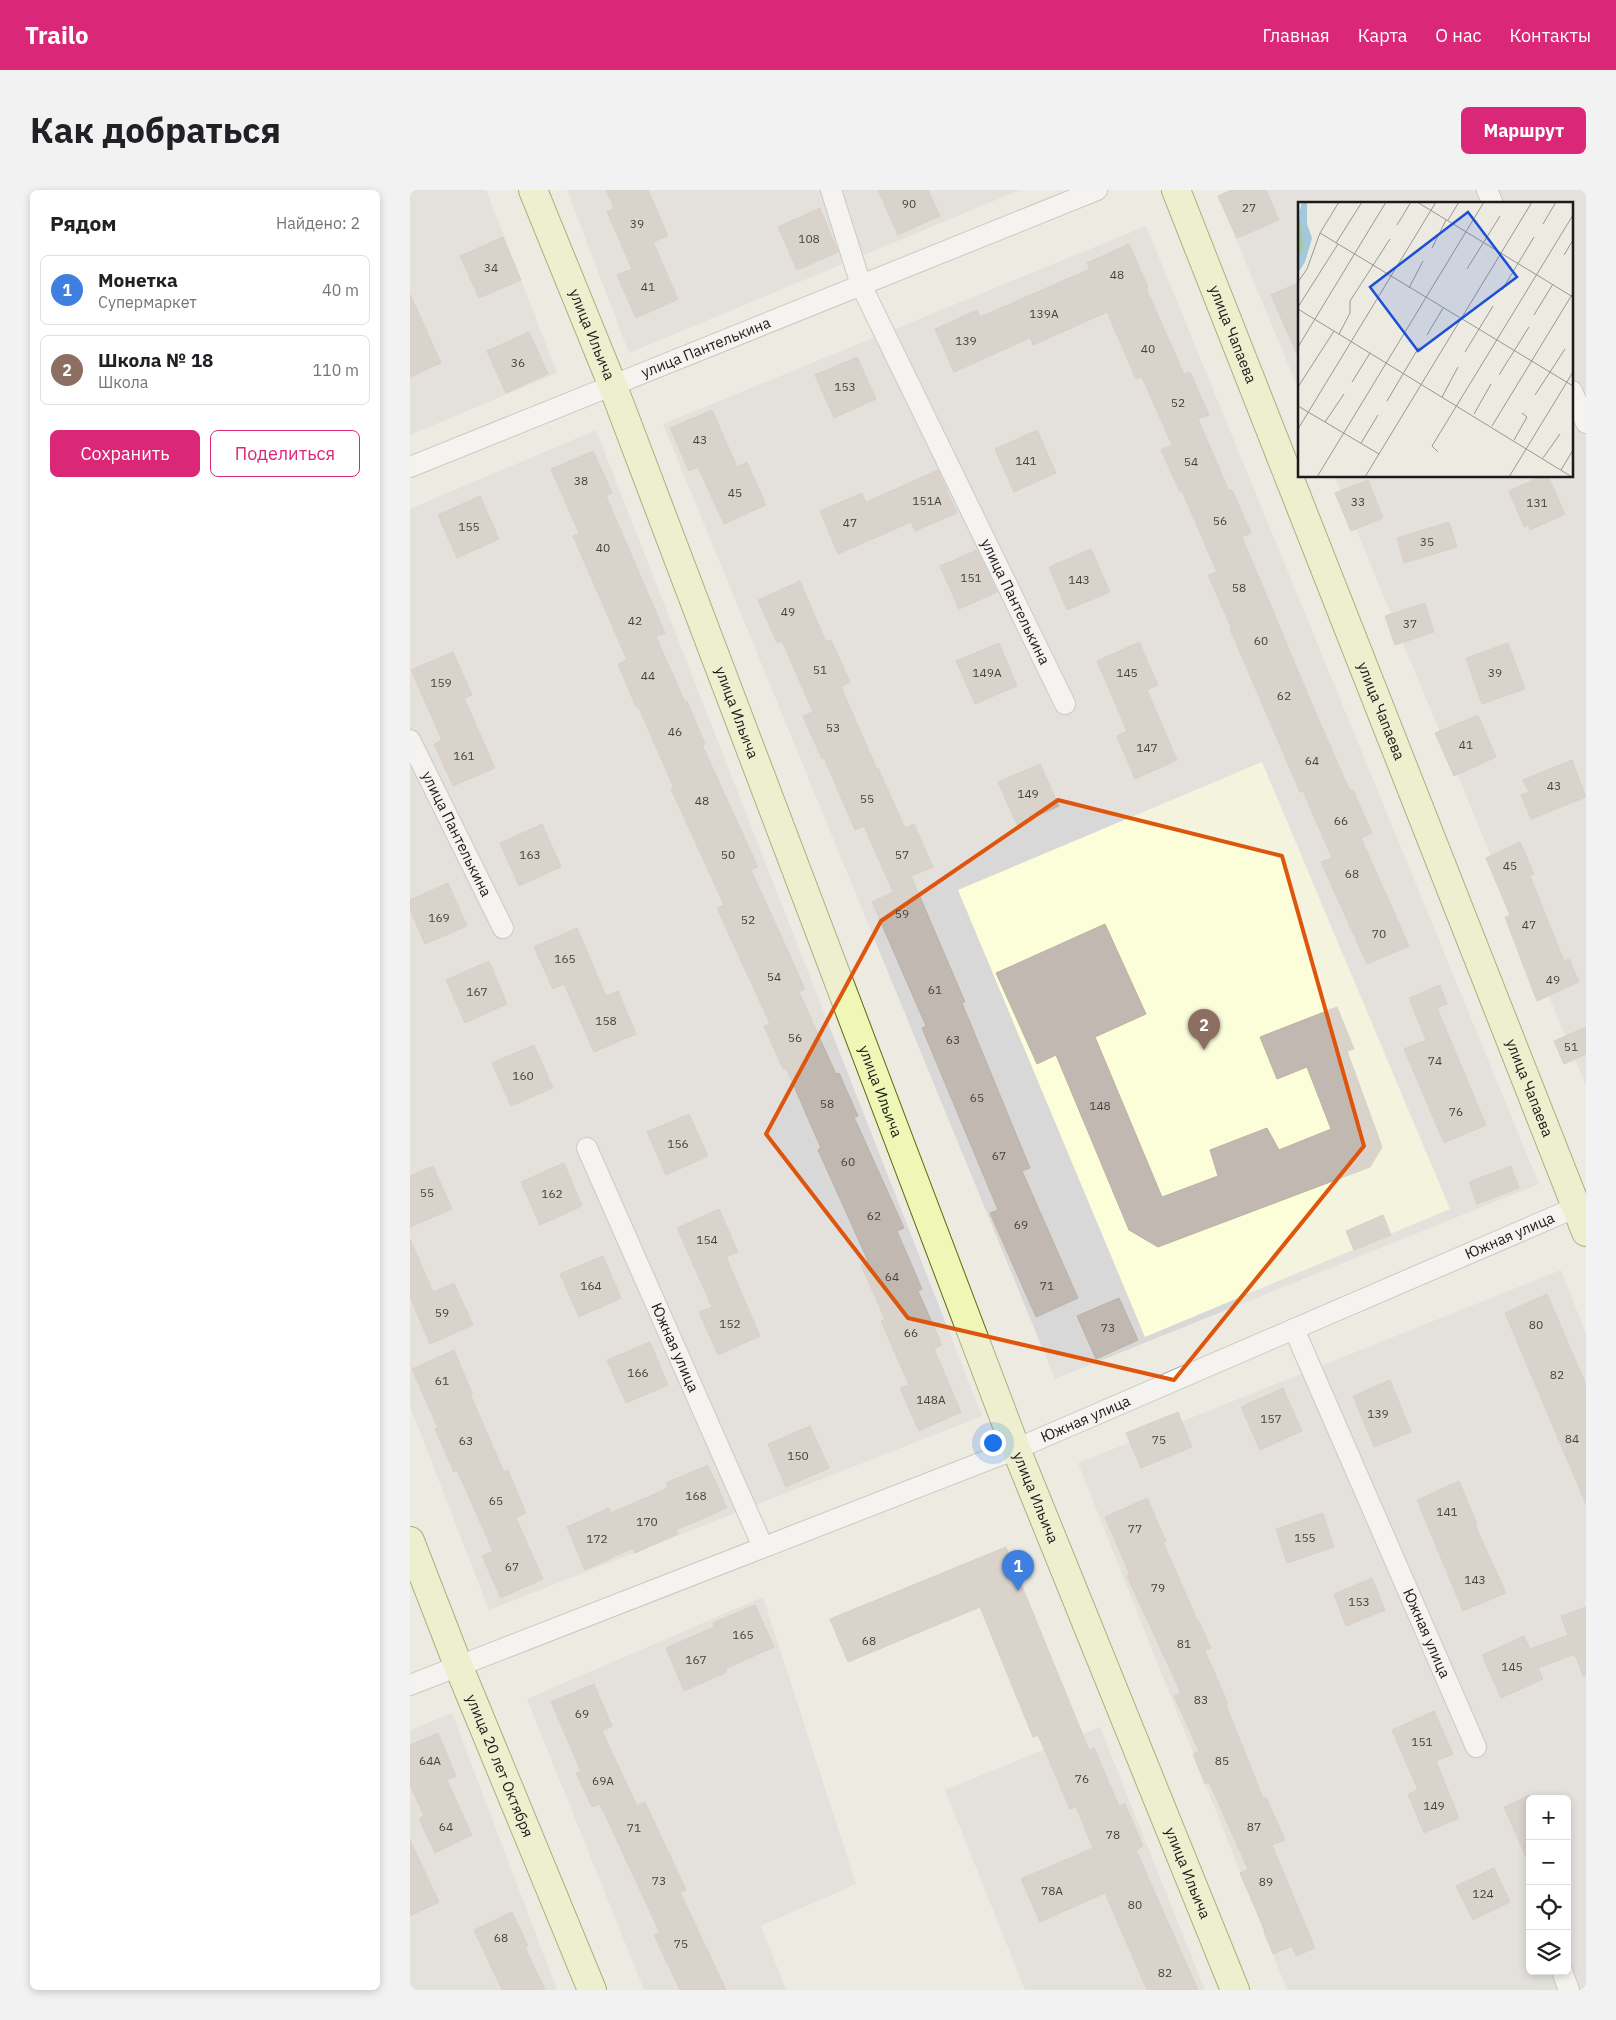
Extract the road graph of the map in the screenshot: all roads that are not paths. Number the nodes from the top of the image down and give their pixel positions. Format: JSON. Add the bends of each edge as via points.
{"nodes":[{"id":1,"x":533,"y":190,"type":"edge"},
{"id":2,"x":831,"y":190,"type":"edge"},
{"id":3,"x":1097,"y":190,"type":"edge"},
{"id":4,"x":1176,"y":190,"type":"edge"},
{"id":5,"x":1487,"y":190,"type":"edge"},
{"id":6,"x":1492,"y":202,"type":"edge"},
{"id":7,"x":861,"y":285,"type":"junction"},
{"id":8,"x":612,"y":384,"type":"junction"},
{"id":9,"x":1574,"y":395,"type":"edge"},
{"id":10,"x":1586,"y":423,"type":"edge"},
{"id":11,"x":410,"y":467,"type":"edge"},
{"id":12,"x":1065,"y":704,"type":"dead end"},
{"id":13,"x":410,"y":740,"type":"edge"},
{"id":14,"x":503,"y":928,"type":"dead end"},
{"id":15,"x":587,"y":1148,"type":"dead end"},
{"id":16,"x":1581,"y":1205,"type":"edge"},
{"id":17,"x":1586,"y":1232,"type":"edge"},
{"id":18,"x":1294,"y":1329,"type":"junction"},
{"id":19,"x":1016,"y":1449,"type":"junction"},
{"id":20,"x":410,"y":1540,"type":"edge"},
{"id":21,"x":763,"y":1547,"type":"junction"},
{"id":22,"x":458,"y":1666,"type":"junction"},
{"id":23,"x":410,"y":1685,"type":"edge"},
{"id":24,"x":1476,"y":1748,"type":"dead end"},
{"id":25,"x":1563,"y":1975,"type":"edge"},
{"id":26,"x":592,"y":1990,"type":"edge"},
{"id":27,"x":1235,"y":1990,"type":"edge"},
{"id":28,"x":1569,"y":1990,"type":"edge"}],
"edges":[{"from":1,"to":8,"type":"main road","name":"улица Ильича"},
{"from":2,"to":7,"type":"street","name":"улица Пантелькина"},
{"from":3,"to":7,"type":"street","name":"улица Пантелькина"},
{"from":4,"to":16,"type":"main road","name":"улица Чапаева"},
{"from":5,"to":6,"type":"street"},
{"from":7,"to":8,"type":"street","name":"улица Пантелькина"},
{"from":7,"to":12,"type":"street","name":"улица Пантелькина"},
{"from":8,"to":11,"type":"street","name":"улица Пантелькина"},
{"from":8,"to":19,"type":"main road","name":"улица Ильича"},
{"from":9,"to":10,"type":"street"},
{"from":13,"to":14,"type":"street","name":"улица Пантелькина"},
{"from":15,"to":21,"type":"street","name":"Южная улица"},
{"from":16,"to":17,"type":"main road","name":"улица Чапаева"},
{"from":16,"to":18,"type":"street","name":"Южная улица"},
{"from":18,"to":19,"type":"street","name":"Южная улица"},
{"from":18,"to":24,"type":"street","name":"Южная улица"},
{"from":19,"to":21,"type":"street","name":"Южная улица"},
{"from":19,"to":27,"type":"main road","name":"улица Ильича"},
{"from":20,"to":22,"type":"main road","name":"улица 20 лет Октября"},
{"from":21,"to":22,"type":"street","name":"Южная улица"},
{"from":22,"to":23,"type":"street","name":"Южная улица"},
{"from":22,"to":26,"type":"main road","name":"улица 20 лет Октября"},
{"from":25,"to":28,"type":"street"}]}
